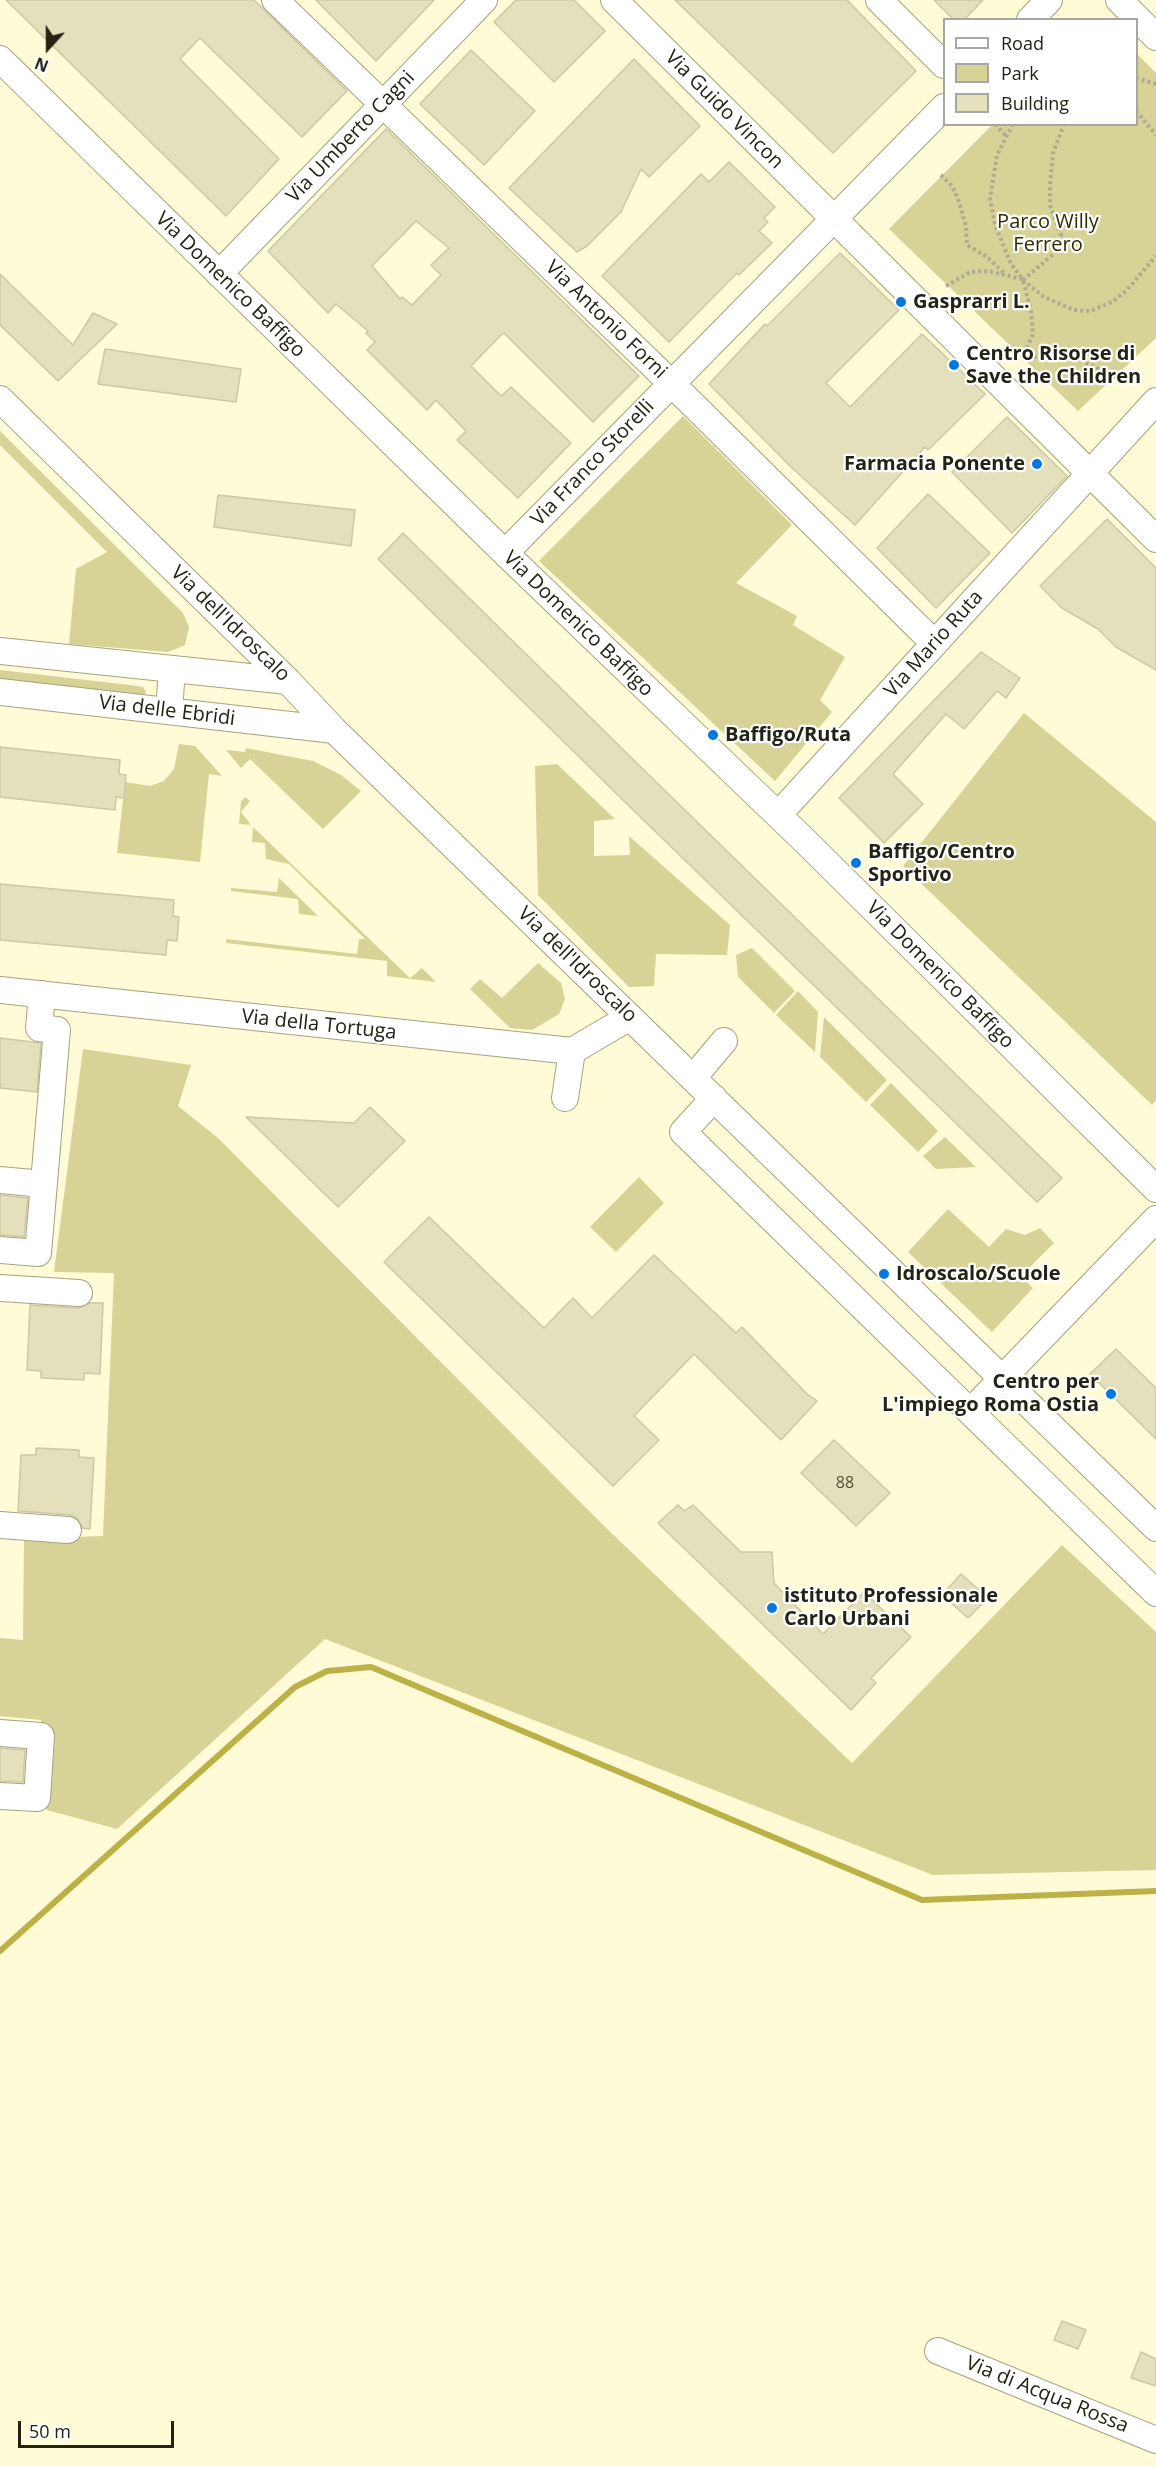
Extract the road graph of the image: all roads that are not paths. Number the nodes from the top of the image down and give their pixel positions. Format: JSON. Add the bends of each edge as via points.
{"nodes":[{"id":1,"x":275,"y":0,"type":"edge"},
{"id":2,"x":484,"y":0,"type":"edge"},
{"id":3,"x":614,"y":0,"type":"edge"},
{"id":4,"x":879,"y":0,"type":"edge"},
{"id":5,"x":1049,"y":0,"type":"edge"},
{"id":6,"x":1119,"y":0,"type":"edge"},
{"id":7,"x":1032,"y":18,"type":"edge"},
{"id":8,"x":1137,"y":18,"type":"edge"},
{"id":9,"x":1138,"y":19,"type":"edge"},
{"id":10,"x":1156,"y":37,"type":"edge"},
{"id":11,"x":0,"y":59,"type":"edge"},
{"id":12,"x":943,"y":62,"type":"edge"},
{"id":13,"x":382,"y":104,"type":"junction"},
{"id":14,"x":943,"y":109,"type":"edge"},
{"id":15,"x":835,"y":220,"type":"junction"},
{"id":16,"x":219,"y":274,"type":"junction"},
{"id":17,"x":671,"y":383,"type":"junction"},
{"id":18,"x":0,"y":399,"type":"edge"},
{"id":19,"x":1156,"y":401,"type":"edge"},
{"id":20,"x":1090,"y":474,"type":"junction"},
{"id":21,"x":1156,"y":539,"type":"edge"},
{"id":22,"x":505,"y":553,"type":"junction"},
{"id":23,"x":934,"y":643,"type":"junction"},
{"id":24,"x":0,"y":651,"type":"edge"},
{"id":25,"x":172,"y":669,"type":"junction"},
{"id":26,"x":288,"y":681,"type":"junction"},
{"id":27,"x":0,"y":692,"type":"edge"},
{"id":28,"x":169,"y":711,"type":"junction"},
{"id":29,"x":334,"y":730,"type":"junction"},
{"id":30,"x":778,"y":816,"type":"junction"},
{"id":31,"x":0,"y":990,"type":"edge"},
{"id":32,"x":42,"y":994,"type":"junction"},
{"id":33,"x":630,"y":1017,"type":"junction"},
{"id":34,"x":724,"y":1041,"type":"dead end"},
{"id":35,"x":572,"y":1051,"type":"junction"},
{"id":36,"x":693,"y":1078,"type":"junction"},
{"id":37,"x":565,"y":1098,"type":"dead end"},
{"id":38,"x":714,"y":1098,"type":"junction"},
{"id":39,"x":0,"y":1180,"type":"edge"},
{"id":40,"x":43,"y":1184,"type":"junction"},
{"id":41,"x":1156,"y":1189,"type":"edge"},
{"id":42,"x":1156,"y":1219,"type":"edge"},
{"id":43,"x":0,"y":1250,"type":"edge"},
{"id":44,"x":0,"y":1288,"type":"edge"},
{"id":45,"x":79,"y":1293,"type":"dead end"},
{"id":46,"x":1001,"y":1377,"type":"junction"},
{"id":47,"x":970,"y":1412,"type":"junction"},
{"id":48,"x":0,"y":1525,"type":"edge"},
{"id":49,"x":1156,"y":1528,"type":"edge"},
{"id":50,"x":69,"y":1530,"type":"dead end"},
{"id":51,"x":1156,"y":1593,"type":"edge"},
{"id":52,"x":0,"y":1733,"type":"edge"},
{"id":53,"x":0,"y":1796,"type":"edge"},
{"id":54,"x":938,"y":2350,"type":"dead end"},
{"id":55,"x":1156,"y":2440,"type":"edge"}],
"edges":[{"from":1,"to":13,"type":"street","name":"Via Antonio Forni"},
{"from":2,"to":13,"type":"street","name":"Via Umberto Cagni"},
{"from":3,"to":15,"type":"street","name":"Via Guido Vincon"},
{"from":4,"to":12,"type":"street"},
{"from":5,"to":7,"type":"street"},
{"from":6,"to":8,"type":"street"},
{"from":9,"to":10,"type":"street"},
{"from":11,"to":16,"type":"street","name":"Via Domenico Baffigo"},
{"from":13,"to":16,"type":"street","name":"Via Umberto Cagni"},
{"from":13,"to":17,"type":"street","name":"Via Antonio Forni"},
{"from":14,"to":15,"type":"street","name":"Via Franco Storelli"},
{"from":15,"to":17,"type":"street","name":"Via Franco Storelli"},
{"from":15,"to":20,"type":"street","name":"Via Guido Vincon"},
{"from":16,"to":22,"type":"street","name":"Via Domenico Baffigo"},
{"from":17,"to":22,"type":"street","name":"Via Franco Storelli"},
{"from":17,"to":23,"type":"street","name":"Via Antonio Forni"},
{"from":18,"to":26,"type":"street","name":"Via dell'Idroscalo"},
{"from":19,"to":20,"type":"street","name":"Via Mario Ruta"},
{"from":20,"to":21,"type":"street","name":"Via Guido Vincon"},
{"from":20,"to":23,"type":"street","name":"Via Mario Ruta"},
{"from":22,"to":30,"type":"street","name":"Via Domenico Baffigo"},
{"from":23,"to":30,"type":"street","name":"Via Mario Ruta"},
{"from":24,"to":25,"type":"street","name":"Via delle Ebridi"},
{"from":25,"to":26,"type":"street","name":"Via delle Ebridi"},
{"from":25,"to":28,"type":"street"},
{"from":26,"to":29,"type":"street","name":"Via dell'Idroscalo"},
{"from":27,"to":28,"type":"street","name":"Via delle Ebridi"},
{"from":28,"to":29,"type":"street","name":"Via delle Ebridi"},
{"from":29,"to":33,"type":"street","name":"Via dell'Idroscalo"},
{"from":30,"to":41,"type":"street","name":"Via Domenico Baffigo"},
{"from":31,"to":32,"type":"street","name":"Via della Tortuga"},
{"from":32,"to":35,"type":"street","name":"Via della Tortuga"},
{"from":32,"to":40,"type":"street","via":[[39,1028],[57,1030]]},
{"from":33,"to":35,"type":"street"},
{"from":33,"to":36,"type":"street","name":"Via dell'Idroscalo"},
{"from":34,"to":36,"type":"street"},
{"from":35,"to":37,"type":"street"},
{"from":36,"to":38,"type":"street","name":"Via dell'Idroscalo"},
{"from":38,"to":46,"type":"street","name":"Via dell'Idroscalo"},
{"from":38,"to":47,"type":"street","via":[[683,1132]]},
{"from":39,"to":40,"type":"street"},
{"from":40,"to":43,"type":"street","via":[[38,1253]]},
{"from":42,"to":46,"type":"street"},
{"from":44,"to":45,"type":"street"},
{"from":46,"to":47,"type":"street"},
{"from":46,"to":49,"type":"street","name":"Via dell'Idroscalo"},
{"from":47,"to":51,"type":"street"},
{"from":48,"to":50,"type":"street"},
{"from":52,"to":53,"type":"street","via":[[41,1736],[36,1798]]},
{"from":54,"to":55,"type":"street","name":"Via di Acqua Rossa"}]}
